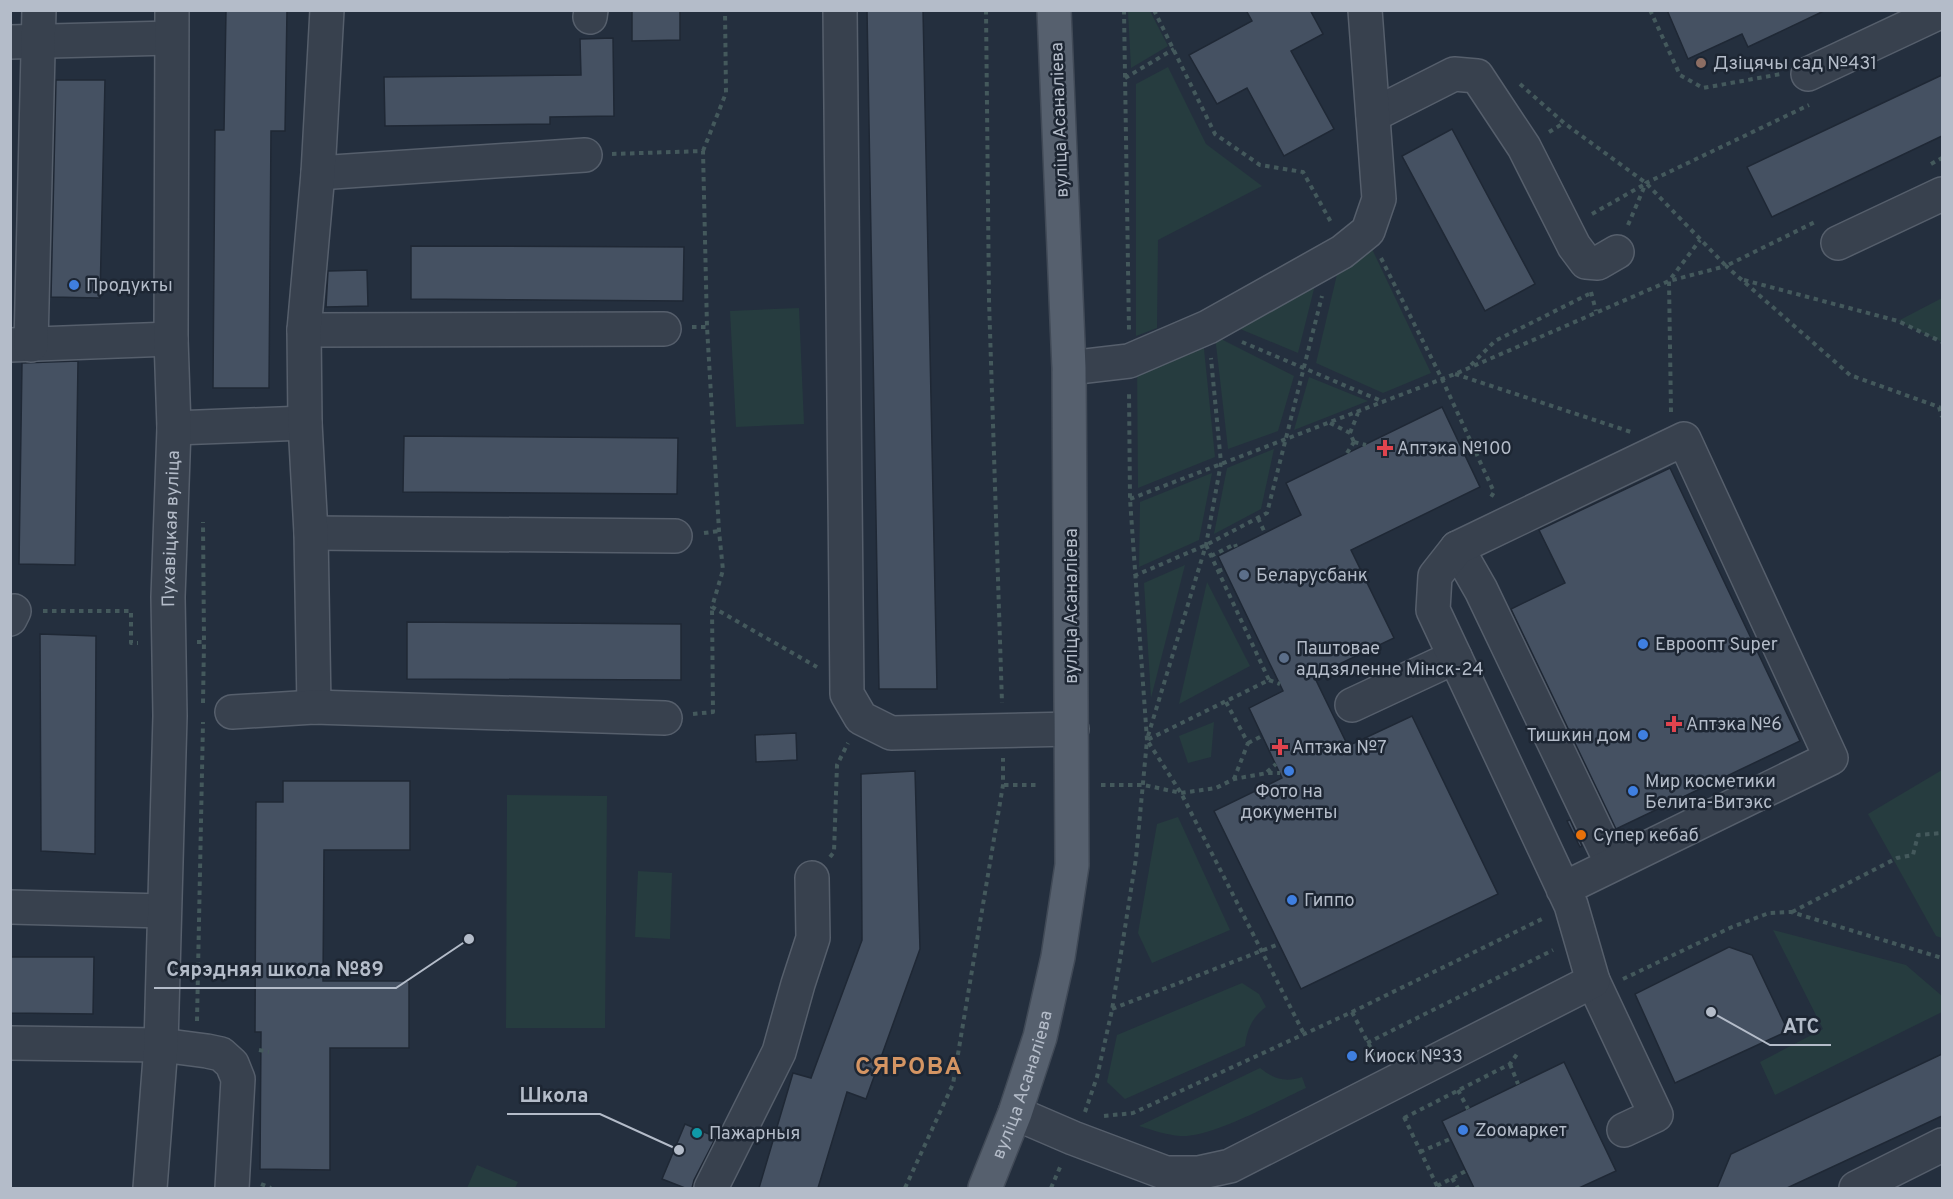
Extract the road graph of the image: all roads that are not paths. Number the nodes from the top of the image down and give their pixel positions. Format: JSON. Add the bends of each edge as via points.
{"nodes":[{"id":1,"x":327,"y":10,"type":"edge"},
{"id":2,"x":840,"y":10,"type":"edge"},
{"id":3,"x":1054,"y":10,"type":"edge"},
{"id":4,"x":1365,"y":10,"type":"edge"},
{"id":5,"x":1942,"y":11,"type":"edge"},
{"id":6,"x":171,"y":24,"type":"edge"},
{"id":7,"x":30,"y":32,"type":"edge"},
{"id":8,"x":1812,"y":88,"type":"road end"},
{"id":9,"x":1373,"y":115,"type":"junction"},
{"id":10,"x":585,"y":155,"type":"road end"},
{"id":11,"x":318,"y":173,"type":"junction"},
{"id":12,"x":1942,"y":195,"type":"edge"},
{"id":13,"x":1828,"y":231,"type":"road end"},
{"id":14,"x":1617,"y":252,"type":"road end"},
{"id":15,"x":664,"y":329,"type":"dead end"},
{"id":16,"x":304,"y":330,"type":"junction"},
{"id":17,"x":171,"y":339,"type":"junction"},
{"id":18,"x":21,"y":345,"type":"edge"},
{"id":19,"x":1069,"y":369,"type":"junction"},
{"id":20,"x":305,"y":423,"type":"junction"},
{"id":21,"x":174,"y":428,"type":"junction"},
{"id":22,"x":311,"y":533,"type":"junction"},
{"id":23,"x":675,"y":536,"type":"dead end"},
{"id":24,"x":1458,"y":548,"type":"junction"},
{"id":25,"x":1455,"y":657,"type":"junction"},
{"id":26,"x":1352,"y":705,"type":"dead end"},
{"id":27,"x":314,"y":707,"type":"junction"},
{"id":28,"x":232,"y":712,"type":"dead end"},
{"id":29,"x":665,"y":718,"type":"road end"},
{"id":30,"x":1072,"y":729,"type":"junction"},
{"id":31,"x":1612,"y":864,"type":"junction"},
{"id":32,"x":812,"y":878,"type":"road end"},
{"id":33,"x":1567,"y":897,"type":"junction"},
{"id":34,"x":10,"y":907,"type":"edge"},
{"id":35,"x":164,"y":911,"type":"junction"},
{"id":36,"x":1593,"y":981,"type":"junction"},
{"id":37,"x":10,"y":1043,"type":"edge"},
{"id":38,"x":161,"y":1045,"type":"junction"},
{"id":39,"x":1015,"y":1113,"type":"junction"},
{"id":40,"x":1624,"y":1130,"type":"dead end"},
{"id":41,"x":1942,"y":1145,"type":"edge"},
{"id":42,"x":150,"y":1188,"type":"edge"},
{"id":43,"x":232,"y":1188,"type":"edge"},
{"id":44,"x":711,"y":1188,"type":"edge"},
{"id":45,"x":985,"y":1188,"type":"edge"},
{"id":46,"x":1856,"y":1188,"type":"edge"}],
"edges":[{"from":1,"to":11,"type":"street"},
{"from":2,"to":30,"type":"street","via":[[847,694],[861,718],[891,733]]},
{"from":3,"to":19,"type":"main road","name":"вуліца Асаналіева"},
{"from":4,"to":9,"type":"street"},
{"from":5,"to":8,"type":"street"},
{"from":6,"to":7,"type":"street"},
{"from":6,"to":17,"type":"street","name":"Пухавіцкая вуліца"},
{"from":7,"to":18,"type":"street"},
{"from":9,"to":14,"type":"street","via":[[1454,74],[1477,76],[1524,147],[1586,262],[1598,263]]},
{"from":9,"to":19,"type":"street","via":[[1379,199],[1349,245],[1129,361]]},
{"from":10,"to":11,"type":"street"},
{"from":11,"to":16,"type":"street"},
{"from":12,"to":13,"type":"street"},
{"from":15,"to":16,"type":"street"},
{"from":16,"to":20,"type":"street"},
{"from":17,"to":18,"type":"street"},
{"from":17,"to":21,"type":"street","name":"Пухавіцкая вуліца"},
{"from":19,"to":30,"type":"main road","name":"вуліца Асаналіева"},
{"from":20,"to":21,"type":"street"},
{"from":20,"to":22,"type":"street"},
{"from":21,"to":35,"type":"street","name":"Пухавіцкая вуліца"},
{"from":22,"to":23,"type":"street"},
{"from":22,"to":27,"type":"street"},
{"from":24,"to":25,"type":"street","via":[[1435,576],[1433,610]]},
{"from":24,"to":31,"type":"street"},
{"from":24,"to":31,"type":"street","via":[[1684,439],[1831,758]]},
{"from":25,"to":26,"type":"street"},
{"from":25,"to":33,"type":"street"},
{"from":27,"to":28,"type":"street"},
{"from":27,"to":29,"type":"street"},
{"from":30,"to":39,"type":"main road","name":"вуліца Асаналіева","via":[[1072,865],[1058,957],[1040,1037]]},
{"from":31,"to":33,"type":"street"},
{"from":32,"to":44,"type":"street","via":[[813,938],[779,1052]]},
{"from":33,"to":36,"type":"street"},
{"from":34,"to":35,"type":"street"},
{"from":35,"to":38,"type":"street","name":"Пухавіцкая вуліца"},
{"from":36,"to":39,"type":"street","via":[[1230,1166],[1198,1173],[1167,1173]]},
{"from":36,"to":40,"type":"street","via":[[1656,1115]]},
{"from":37,"to":38,"type":"street"},
{"from":38,"to":42,"type":"street","name":"Пухавіцкая вуліца"},
{"from":38,"to":43,"type":"street","via":[[221,1054],[232,1064],[238,1079]]},
{"from":39,"to":45,"type":"main road","name":"вуліца Асаналіева"},
{"from":41,"to":46,"type":"street"}]}
